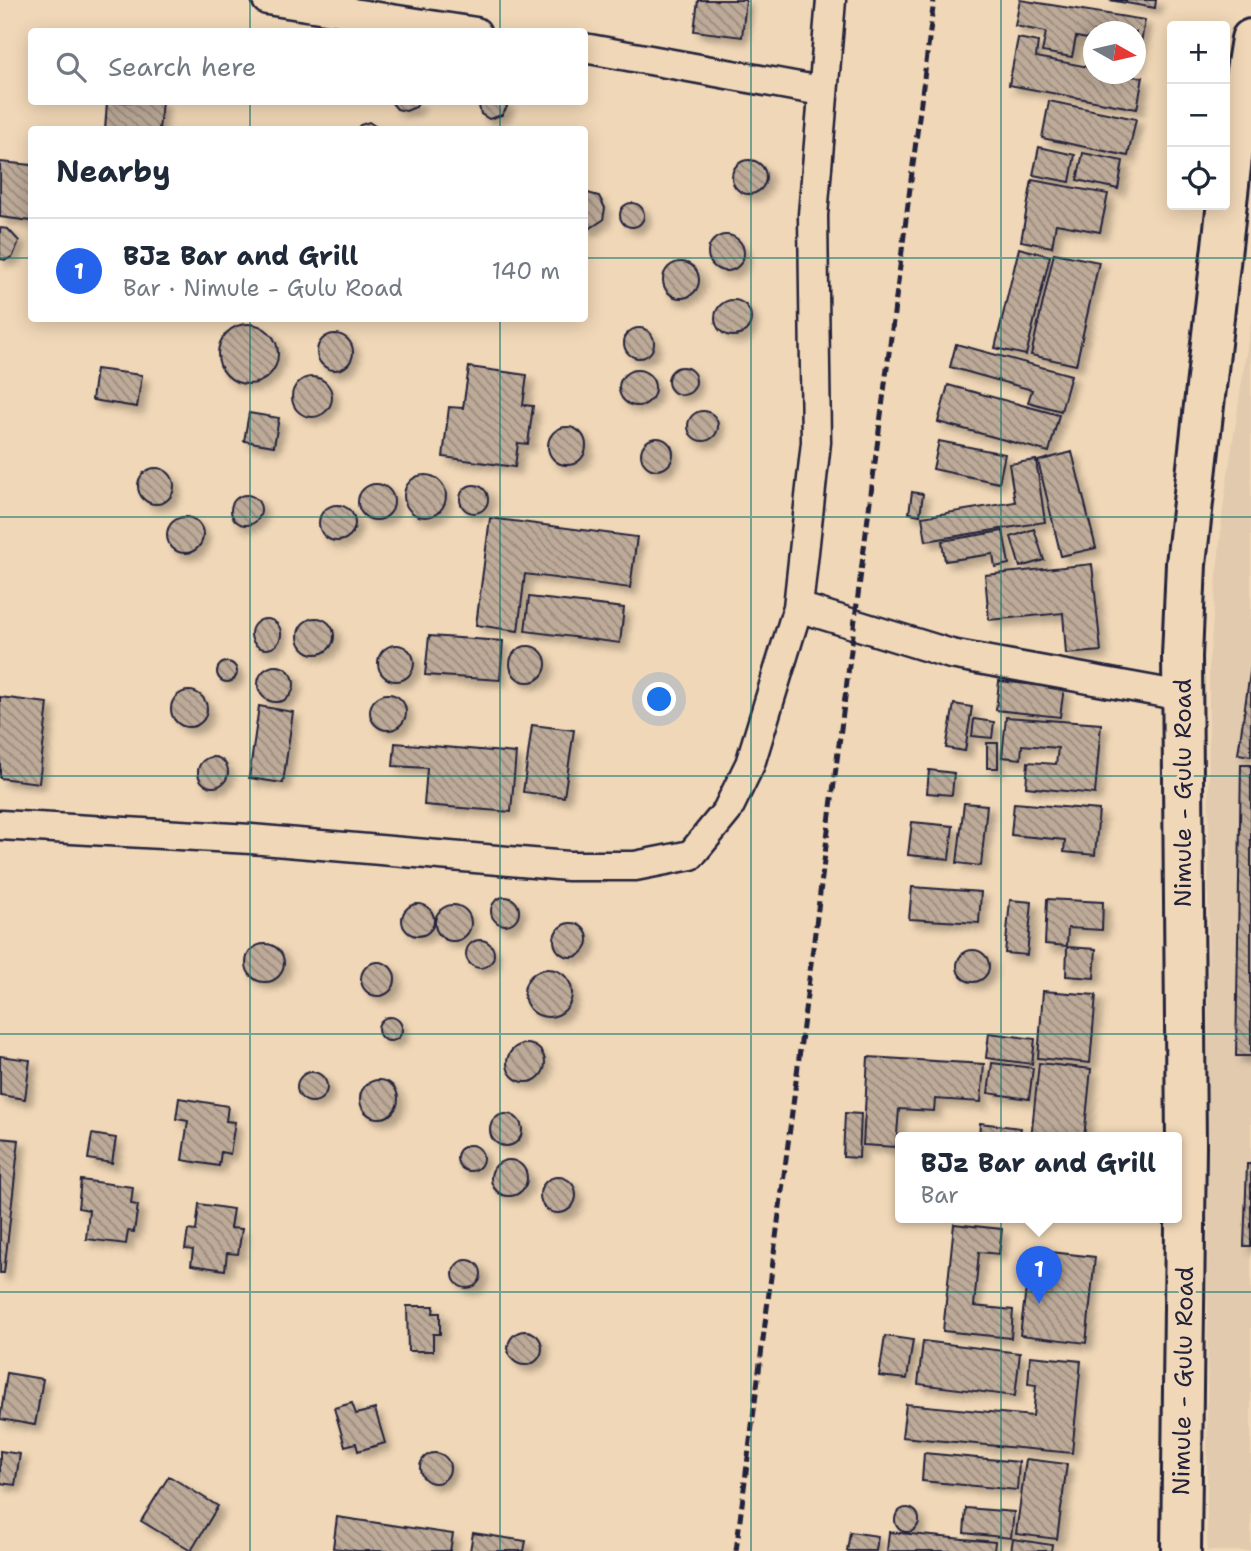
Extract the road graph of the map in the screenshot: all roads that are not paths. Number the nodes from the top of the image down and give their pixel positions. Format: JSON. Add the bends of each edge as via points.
{"nodes":[{"id":1,"x":267,"y":0,"type":"edge"},
{"id":2,"x":831,"y":0,"type":"edge"},
{"id":3,"x":450,"y":28,"type":"edge"},
{"id":4,"x":1251,"y":38,"type":"edge"},
{"id":5,"x":588,"y":49,"type":"edge"},
{"id":6,"x":821,"y":91,"type":"junction"},
{"id":7,"x":798,"y":607,"type":"junction"},
{"id":8,"x":1182,"y":696,"type":"junction"},
{"id":9,"x":0,"y":825,"type":"edge"},
{"id":10,"x":1181,"y":1551,"type":"edge"}],
"edges":[{"from":1,"to":3,"type":"street"},
{"from":2,"to":6,"type":"street"},
{"from":4,"to":8,"type":"main road","name":"Nimule - Gulu Road","via":[[1232,158],[1186,564]]},
{"from":5,"to":6,"type":"street"},
{"from":6,"to":7,"type":"street","via":[[813,215],[816,442]]},
{"from":7,"to":8,"type":"street","via":[[951,654]]},
{"from":7,"to":9,"type":"street","via":[[750,764],[727,811],[691,855],[635,866],[568,866],[251,839]]},
{"from":8,"to":10,"type":"main road","name":"Nimule - Gulu Road","via":[[1186,1146]]}]}
